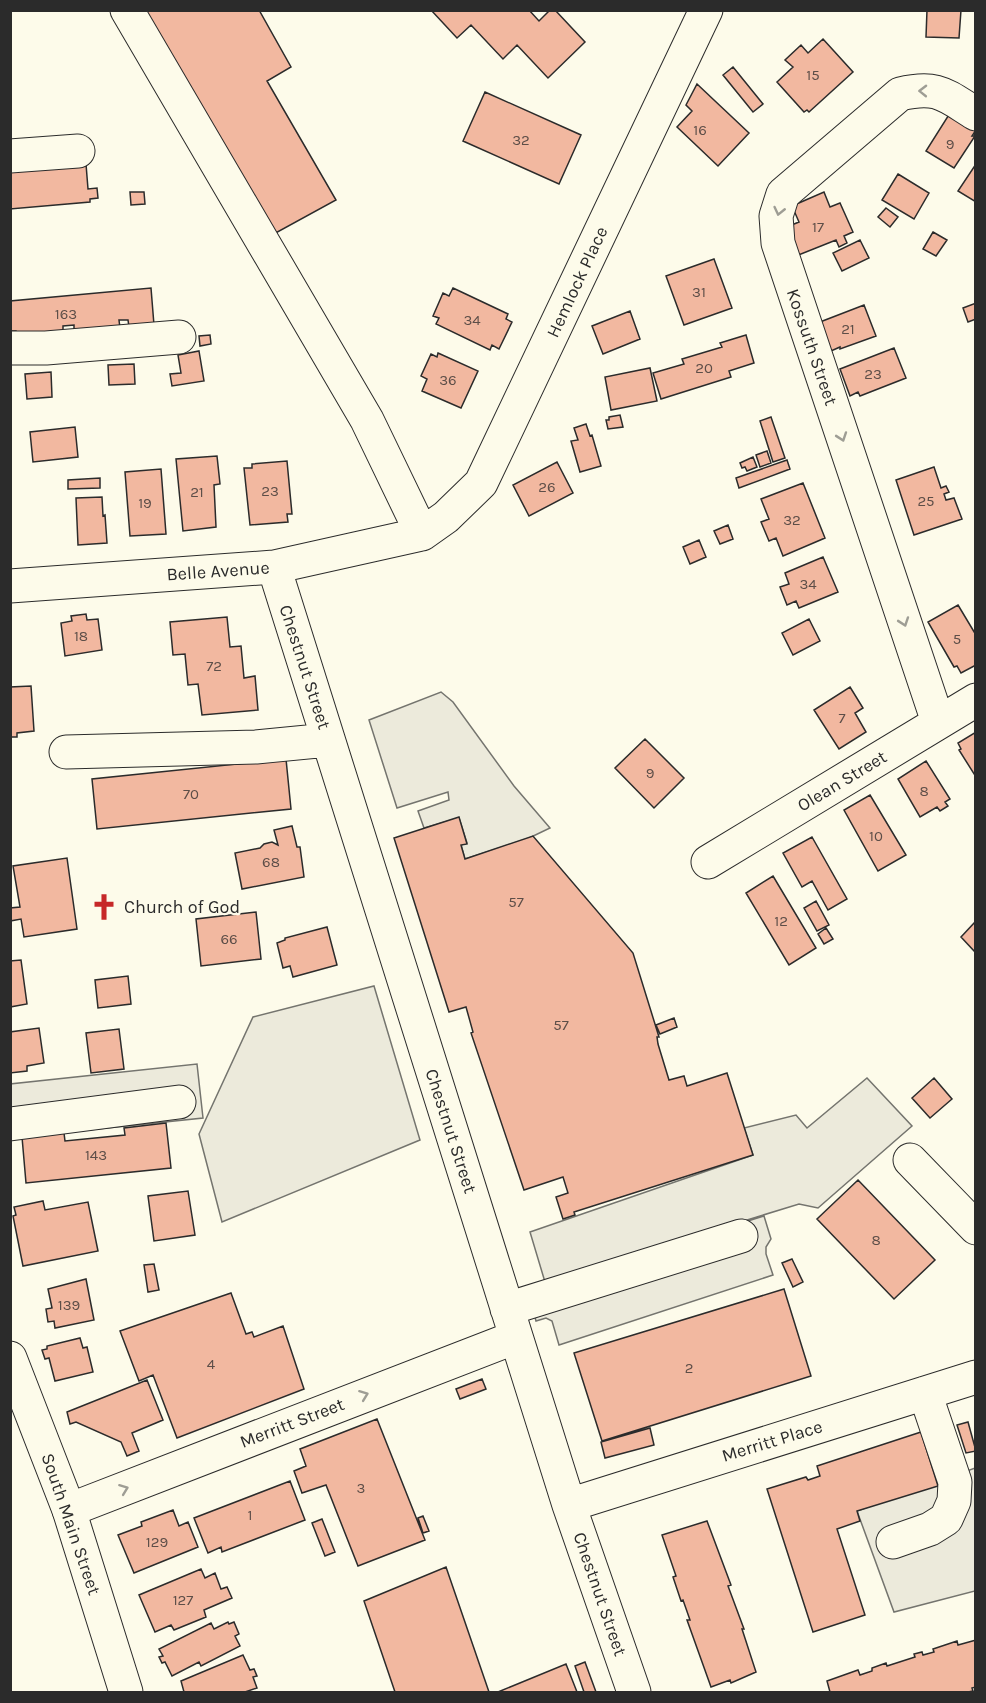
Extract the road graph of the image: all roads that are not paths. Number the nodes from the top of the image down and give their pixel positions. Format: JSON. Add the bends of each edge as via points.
{"nodes":[{"id":1,"x":127,"y":10,"type":"edge"},
{"id":2,"x":706,"y":10,"type":"edge"},
{"id":3,"x":975,"y":114,"type":"edge"},
{"id":4,"x":78,"y":150,"type":"dead end"},
{"id":5,"x":10,"y":156,"type":"edge"},
{"id":6,"x":179,"y":337,"type":"dead end"},
{"id":7,"x":10,"y":348,"type":"edge"},
{"id":8,"x":422,"y":534,"type":"junction"},
{"id":9,"x":274,"y":567,"type":"junction"},
{"id":10,"x":10,"y":586,"type":"edge"},
{"id":11,"x":975,"y":700,"type":"edge"},
{"id":12,"x":938,"y":722,"type":"junction"},
{"id":13,"x":328,"y":740,"type":"junction"},
{"id":14,"x":66,"y":752,"type":"dead end"},
{"id":15,"x":708,"y":862,"type":"dead end"},
{"id":16,"x":179,"y":1102,"type":"dead end"},
{"id":17,"x":10,"y":1124,"type":"edge"},
{"id":18,"x":910,"y":1160,"type":"dead end"},
{"id":19,"x":975,"y":1228,"type":"edge"},
{"id":20,"x":741,"y":1236,"type":"dead end"},
{"id":21,"x":511,"y":1323,"type":"junction"},
{"id":22,"x":975,"y":1377,"type":"edge"},
{"id":23,"x":14,"y":1379,"type":"edge"},
{"id":24,"x":925,"y":1393,"type":"junction"},
{"id":25,"x":569,"y":1505,"type":"junction"},
{"id":26,"x":69,"y":1510,"type":"junction"},
{"id":27,"x":893,"y":1542,"type":"dead end"},
{"id":28,"x":126,"y":1692,"type":"edge"},
{"id":29,"x":634,"y":1692,"type":"edge"}],
"edges":[{"from":1,"to":8,"type":"street","via":[[367,420]]},
{"from":2,"to":8,"type":"street","name":"Hemlock Place","via":[[481,483]]},
{"from":3,"to":12,"type":"street","name":"Kossuth Street","one_way":true,"via":[[940,93],[920,89],[900,94],[783,194],[776,216],[778,243]]},
{"from":4,"to":5,"type":"street"},
{"from":6,"to":7,"type":"street"},
{"from":8,"to":9,"type":"street","name":"Belle Avenue"},
{"from":9,"to":10,"type":"street","name":"Belle Avenue"},
{"from":9,"to":13,"type":"street","name":"Chestnut Street"},
{"from":11,"to":12,"type":"street","name":"Olean Street"},
{"from":12,"to":15,"type":"street","name":"Olean Street"},
{"from":13,"to":14,"type":"street","via":[[255,747]]},
{"from":13,"to":21,"type":"street","name":"Chestnut Street"},
{"from":16,"to":17,"type":"street"},
{"from":18,"to":19,"type":"street"},
{"from":20,"to":21,"type":"street","name":"Merritt Street"},
{"from":21,"to":25,"type":"street","name":"Chestnut Street"},
{"from":26,"to":21,"type":"street","name":"Merritt Street","one_way":true},
{"from":22,"to":24,"type":"street","name":"Merritt Place"},
{"from":23,"to":26,"type":"street","name":"South Main Street"},
{"from":24,"to":25,"type":"street","name":"Merritt Place"},
{"from":24,"to":27,"type":"street","via":[[955,1482],[954,1501],[946,1519]]},
{"from":25,"to":29,"type":"street","name":"Chestnut Street"},
{"from":26,"to":28,"type":"street","name":"South Main Street"}]}
